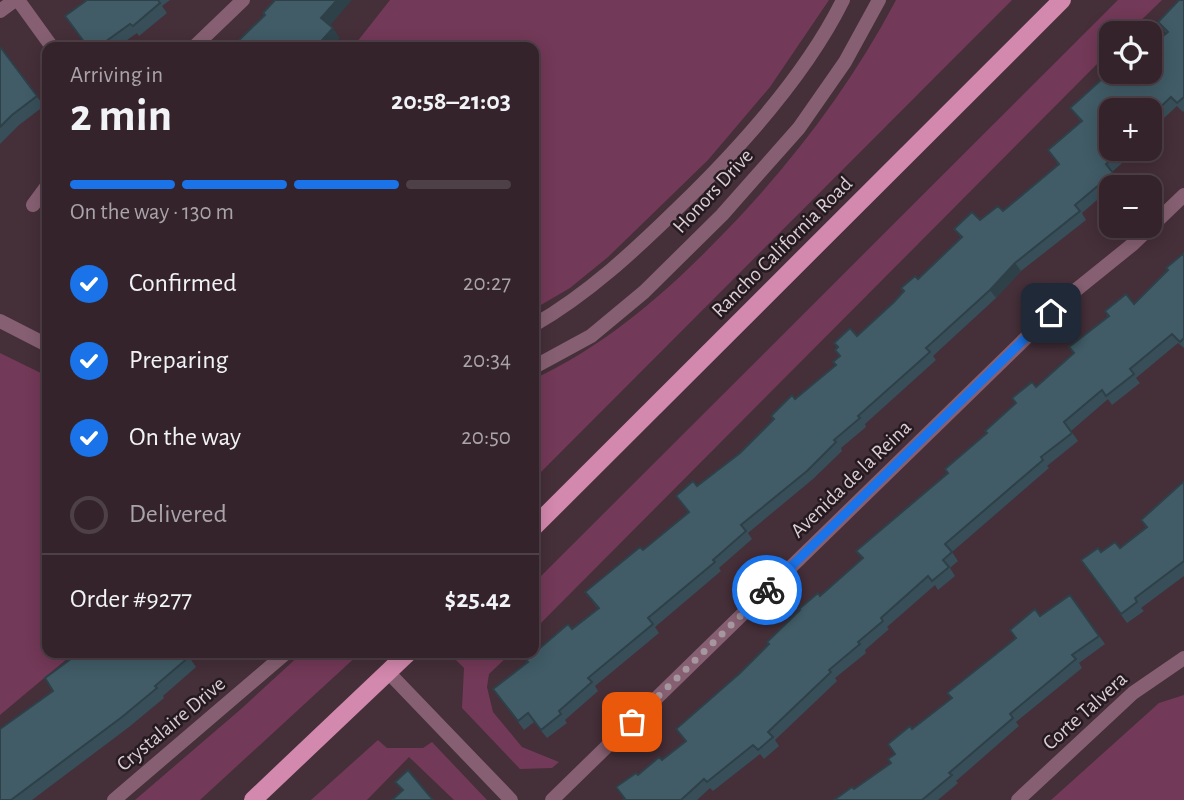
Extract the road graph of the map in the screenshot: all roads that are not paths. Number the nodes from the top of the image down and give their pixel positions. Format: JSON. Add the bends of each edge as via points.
{"nodes":[{"id":1,"x":17,"y":0,"type":"edge"},
{"id":2,"x":243,"y":0,"type":"edge"},
{"id":3,"x":843,"y":0,"type":"edge"},
{"id":4,"x":880,"y":0,"type":"edge"},
{"id":5,"x":1062,"y":0,"type":"edge"},
{"id":6,"x":0,"y":11,"type":"edge"},
{"id":7,"x":48,"y":42,"type":"edge"},
{"id":8,"x":199,"y":42,"type":"edge"},
{"id":9,"x":42,"y":193,"type":"edge"},
{"id":10,"x":1184,"y":195,"type":"edge"},
{"id":11,"x":33,"y":205,"type":"dead end"},
{"id":12,"x":0,"y":321,"type":"edge"},
{"id":13,"x":539,"y":321,"type":"edge"},
{"id":14,"x":42,"y":342,"type":"edge"},
{"id":15,"x":539,"y":365,"type":"edge"},
{"id":16,"x":539,"y":522,"type":"edge"},
{"id":17,"x":280,"y":658,"type":"edge"},
{"id":18,"x":403,"y":658,"type":"edge"},
{"id":19,"x":1184,"y":658,"type":"edge"},
{"id":20,"x":388,"y":672,"type":"junction"},
{"id":21,"x":114,"y":800,"type":"edge"},
{"id":22,"x":253,"y":800,"type":"edge"},
{"id":23,"x":511,"y":800,"type":"edge"},
{"id":24,"x":552,"y":800,"type":"edge"},
{"id":25,"x":1018,"y":800,"type":"edge"}],
"edges":[{"from":1,"to":6,"type":"street"},
{"from":1,"to":7,"type":"street"},
{"from":2,"to":8,"type":"street"},
{"from":3,"to":13,"type":"street","name":"Honors Drive","via":[[803,64],[729,157],[613,269]]},
{"from":4,"to":15,"type":"street","name":"Honors Drive","via":[[845,62],[799,128],[722,215],[645,292],[590,336]]},
{"from":5,"to":16,"type":"main road","name":"Rancho California Road"},
{"from":9,"to":11,"type":"street"},
{"from":10,"to":24,"type":"street","name":"Avenida de la Reina","via":[[1071,294]]},
{"from":12,"to":14,"type":"street"},
{"from":17,"to":21,"type":"street","name":"Crystalaire Drive"},
{"from":18,"to":20,"type":"main road"},
{"from":19,"to":25,"type":"street","name":"Corte Talvera","via":[[1133,693]]},
{"from":20,"to":22,"type":"main road"},
{"from":20,"to":23,"type":"street"}]}
